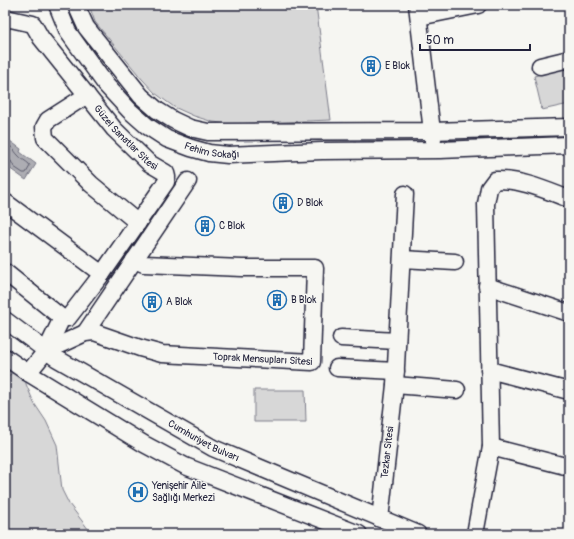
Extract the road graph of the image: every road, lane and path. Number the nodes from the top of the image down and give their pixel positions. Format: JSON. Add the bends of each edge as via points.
{"nodes":[{"id":1,"x":57,"y":5,"type":"edge"},
{"id":2,"x":76,"y":5,"type":"edge"},
{"id":3,"x":478,"y":5,"type":"edge"},
{"id":4,"x":418,"y":11,"type":"edge"},
{"id":5,"x":5,"y":19,"type":"edge"},
{"id":6,"x":569,"y":59,"type":"edge"},
{"id":7,"x":540,"y":66,"type":"dead end"},
{"id":8,"x":87,"y":94,"type":"junction"},
{"id":9,"x":569,"y":127,"type":"edge"},
{"id":10,"x":432,"y":131,"type":"junction"},
{"id":11,"x":569,"y":145,"type":"edge"},
{"id":12,"x":434,"y":150,"type":"junction"},
{"id":13,"x":188,"y":181,"type":"dead end"},
{"id":14,"x":405,"y":194,"type":"dead end"},
{"id":15,"x":569,"y":199,"type":"edge"},
{"id":16,"x":5,"y":202,"type":"edge"},
{"id":17,"x":138,"y":223,"type":"junction"},
{"id":18,"x":402,"y":259,"type":"junction"},
{"id":19,"x":134,"y":260,"type":"junction"},
{"id":20,"x":455,"y":262,"type":"dead end"},
{"id":21,"x":5,"y":272,"type":"edge"},
{"id":22,"x":102,"y":274,"type":"junction"},
{"id":23,"x":487,"y":286,"type":"junction"},
{"id":24,"x":569,"y":313,"type":"edge"},
{"id":25,"x":62,"y":318,"type":"junction"},
{"id":26,"x":5,"y":320,"type":"edge"},
{"id":27,"x":85,"y":332,"type":"junction"},
{"id":28,"x":341,"y":338,"type":"dead end"},
{"id":29,"x":397,"y":341,"type":"junction"},
{"id":30,"x":46,"y":350,"type":"junction"},
{"id":31,"x":5,"y":357,"type":"edge"},
{"id":32,"x":337,"y":368,"type":"dead end"},
{"id":33,"x":489,"y":370,"type":"junction"},
{"id":34,"x":28,"y":373,"type":"junction"},
{"id":35,"x":395,"y":378,"type":"junction"},
{"id":36,"x":457,"y":390,"type":"dead end"},
{"id":37,"x":569,"y":390,"type":"edge"},
{"id":38,"x":490,"y":447,"type":"junction"},
{"id":39,"x":569,"y":468,"type":"edge"},
{"id":40,"x":380,"y":519,"type":"junction"},
{"id":41,"x":359,"y":534,"type":"edge"},
{"id":42,"x":418,"y":534,"type":"edge"},
{"id":43,"x":475,"y":534,"type":"edge"}],
"edges":[{"from":1,"to":12,"type":"street","name":"Fehim Sokağı","via":[[68,32],[106,85],[147,126],[173,142],[209,153],[228,155]]},
{"from":2,"to":10,"type":"street","name":"Fehim Sokağı","via":[[86,27],[141,96],[157,110],[190,128],[208,132]]},
{"from":3,"to":4,"type":"street"},
{"from":4,"to":10,"type":"street"},
{"from":5,"to":8,"type":"street","name":"Güzel Sanatlar Sitesi","via":[[33,24],[41,38]]},
{"from":6,"to":7,"type":"street"},
{"from":8,"to":17,"type":"street","name":"Güzel Sanatlar Sitesi","via":[[114,129],[149,163],[166,173],[166,182]]},
{"from":8,"to":17,"type":"street","via":[[48,120],[44,127],[45,138],[90,184]]},
{"from":9,"to":10,"type":"street","name":"Fehim Sokağı"},
{"from":10,"to":12,"type":"street"},
{"from":11,"to":12,"type":"street","name":"Fehim Sokağı"},
{"from":13,"to":19,"type":"street"},
{"from":14,"to":18,"type":"street","name":"Tezkar Sitesi"},
{"from":15,"to":23,"type":"street","via":[[517,181],[495,180],[489,188],[486,204]]},
{"from":16,"to":22,"type":"street"},
{"from":17,"to":22,"type":"street","name":"Güzel Sanatlar Sitesi"},
{"from":18,"to":20,"type":"street"},
{"from":18,"to":29,"type":"street","name":"Tezkar Sitesi"},
{"from":19,"to":27,"type":"street"},
{"from":19,"to":27,"type":"street","name":"Toprak Mensupları Sitesi","via":[[144,264],[166,265],[315,268],[312,362],[162,354],[94,332]]},
{"from":21,"to":25,"type":"street"},
{"from":22,"to":25,"type":"street","name":"Güzel Sanatlar Sitesi","via":[[68,318]]},
{"from":23,"to":24,"type":"street"},
{"from":23,"to":33,"type":"street"},
{"from":25,"to":30,"type":"street","name":"Güzel Sanatlar Sitesi"},
{"from":26,"to":30,"type":"street","name":"Cumhuriyet Bulvarı"},
{"from":27,"to":30,"type":"street"},
{"from":28,"to":29,"type":"street"},
{"from":29,"to":35,"type":"street","name":"Tezkar Sitesi"},
{"from":30,"to":34,"type":"street","name":"Güzel Sanatlar Sitesi"},
{"from":30,"to":40,"type":"street","name":"Cumhuriyet Bulvarı","via":[[213,448]]},
{"from":31,"to":34,"type":"street"},
{"from":32,"to":35,"type":"street"},
{"from":33,"to":37,"type":"street"},
{"from":33,"to":38,"type":"street"},
{"from":34,"to":41,"type":"street","via":[[185,466]]},
{"from":35,"to":36,"type":"street"},
{"from":35,"to":40,"type":"street","name":"Tezkar Sitesi"},
{"from":38,"to":39,"type":"street"},
{"from":38,"to":43,"type":"street"},
{"from":40,"to":42,"type":"street","name":"Cumhuriyet Bulvarı"}]}
